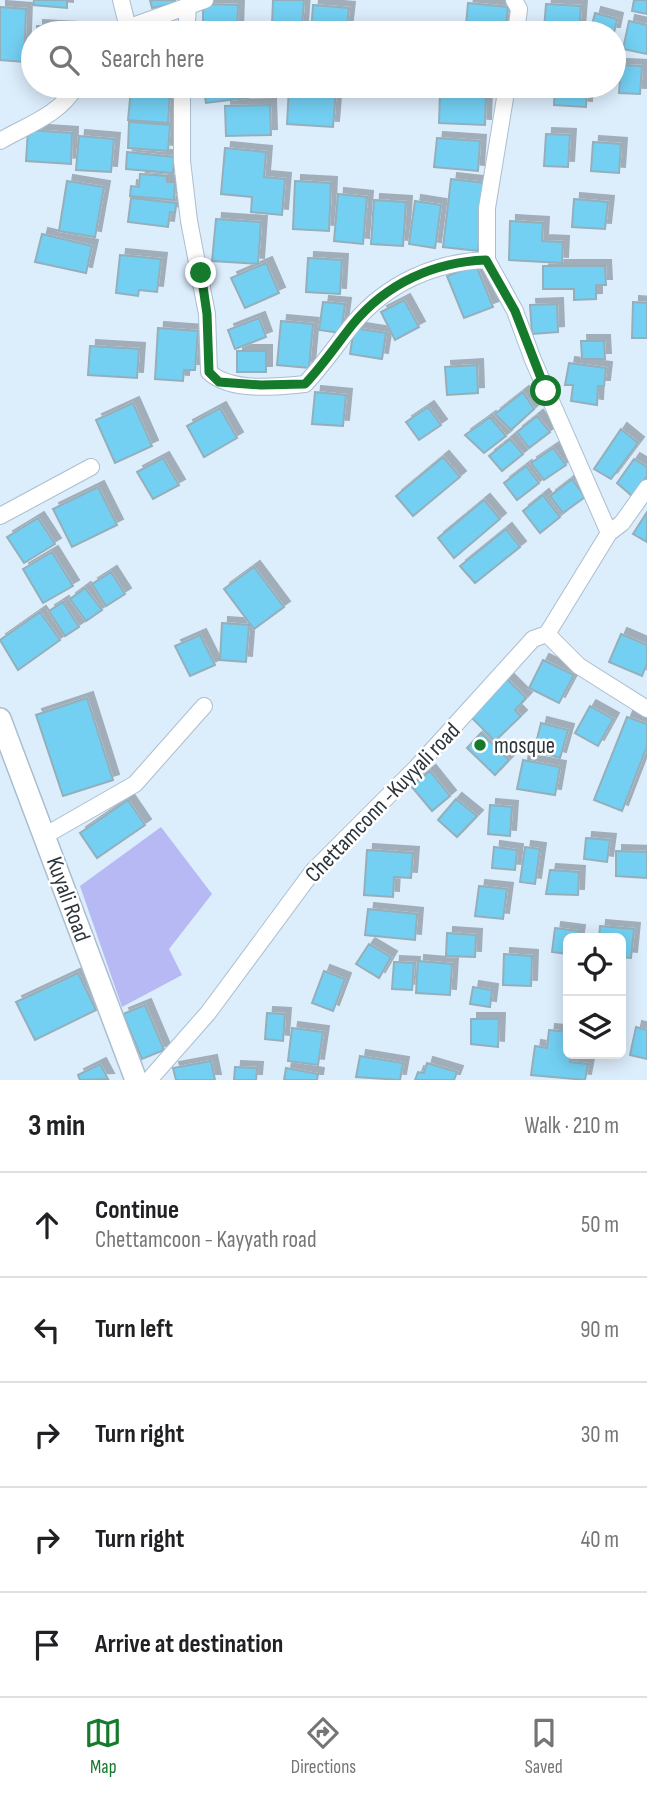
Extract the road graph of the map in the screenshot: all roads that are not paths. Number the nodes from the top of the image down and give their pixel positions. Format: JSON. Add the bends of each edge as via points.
{"nodes":[{"id":1,"x":121,"y":0,"type":"edge"},
{"id":2,"x":205,"y":0,"type":"edge"},
{"id":3,"x":514,"y":0,"type":"edge"},
{"id":4,"x":188,"y":7,"type":"junction"},
{"id":5,"x":121,"y":21,"type":"edge"},
{"id":6,"x":149,"y":21,"type":"edge"},
{"id":7,"x":187,"y":21,"type":"edge"},
{"id":8,"x":518,"y":21,"type":"edge"},
{"id":9,"x":68,"y":98,"type":"edge"},
{"id":10,"x":182,"y":98,"type":"edge"},
{"id":11,"x":505,"y":98,"type":"edge"},
{"id":12,"x":0,"y":141,"type":"edge"},
{"id":13,"x":486,"y":260,"type":"junction"},
{"id":14,"x":91,"y":467,"type":"dead end"},
{"id":15,"x":647,"y":488,"type":"edge"},
{"id":16,"x":0,"y":516,"type":"edge"},
{"id":17,"x":609,"y":533,"type":"junction"},
{"id":18,"x":547,"y":634,"type":"junction"},
{"id":19,"x":204,"y":706,"type":"dead end"},
{"id":20,"x":647,"y":709,"type":"edge"},
{"id":21,"x":0,"y":719,"type":"edge"},
{"id":22,"x":46,"y":835,"type":"junction"},
{"id":23,"x":136,"y":1080,"type":"edge"},
{"id":24,"x":149,"y":1080,"type":"edge"}],
"edges":[{"from":1,"to":5,"type":"street"},
{"from":2,"to":4,"type":"street"},
{"from":3,"to":8,"type":"street"},
{"from":4,"to":6,"type":"street"},
{"from":4,"to":7,"type":"street"},
{"from":9,"to":12,"type":"street","via":[[49,115]]},
{"from":10,"to":13,"type":"street","via":[[188,221],[207,314],[209,372],[219,382],[305,384],[355,321],[408,277],[461,261]]},
{"from":11,"to":13,"type":"street","via":[[487,208]]},
{"from":13,"to":17,"type":"street","via":[[515,311]]},
{"from":14,"to":16,"type":"street"},
{"from":15,"to":17,"type":"street"},
{"from":17,"to":18,"type":"street"},
{"from":18,"to":20,"type":"street","via":[[579,666]]},
{"from":18,"to":24,"type":"street","name":"Chettamconn -Kuyyali road","via":[[533,639],[519,653],[416,768],[313,871],[208,1013]]},
{"from":19,"to":22,"type":"street","via":[[135,784]]},
{"from":21,"to":22,"type":"main road","name":"Kuyali Road"},
{"from":22,"to":23,"type":"main road","name":"Kuyali Road"}]}
